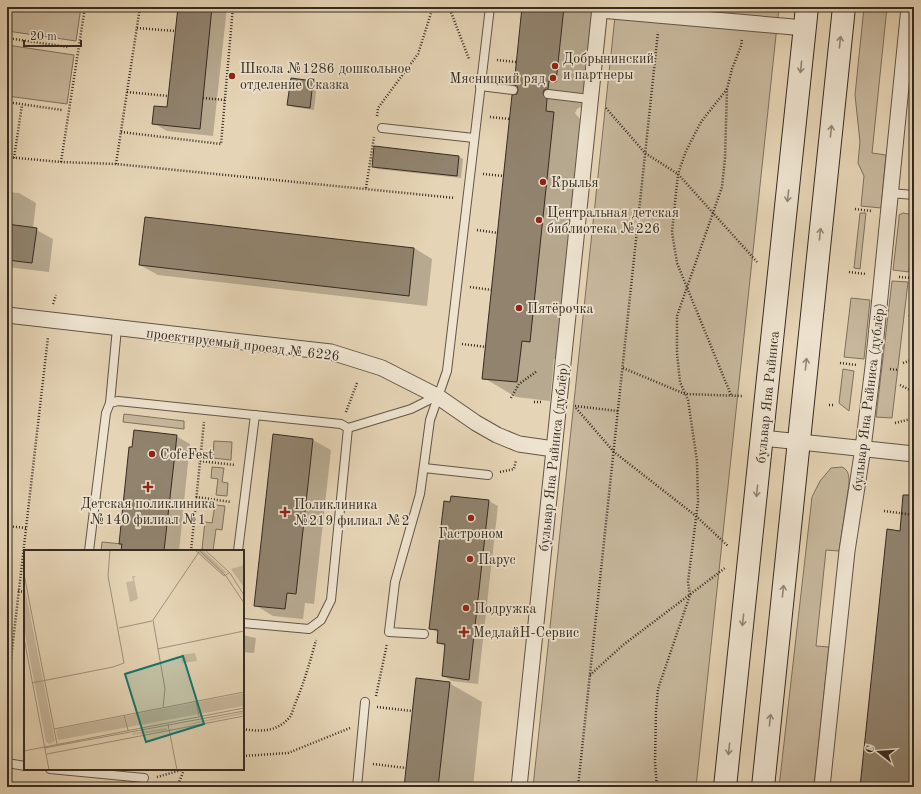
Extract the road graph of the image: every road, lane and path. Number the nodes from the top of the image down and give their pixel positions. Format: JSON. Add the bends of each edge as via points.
{"nodes":[{"id":1,"x":85,"y":7,"type":"edge"},
{"id":2,"x":140,"y":7,"type":"edge"},
{"id":3,"x":233,"y":7,"type":"edge"},
{"id":4,"x":433,"y":7,"type":"edge"},
{"id":5,"x":449,"y":7,"type":"edge"},
{"id":6,"x":490,"y":7,"type":"edge"},
{"id":7,"x":844,"y":7,"type":"edge"},
{"id":8,"x":909,"y":7,"type":"edge"},
{"id":9,"x":600,"y":8,"type":"edge"},
{"id":10,"x":806,"y":17,"type":"edge"},
{"id":11,"x":137,"y":28,"type":"junction"},
{"id":12,"x":659,"y":28,"type":"dead end"},
{"id":13,"x":175,"y":32,"type":"dead end"},
{"id":14,"x":7,"y":38,"type":"edge"},
{"id":15,"x":742,"y":38,"type":"dead end"},
{"id":16,"x":68,"y":47,"type":"dead end"},
{"id":17,"x":484,"y":58,"type":"junction"},
{"id":18,"x":516,"y":62,"type":"dead end"},
{"id":19,"x":480,"y":86,"type":"junction"},
{"id":20,"x":727,"y":89,"type":"junction"},
{"id":21,"x":513,"y":90,"type":"dead end"},
{"id":22,"x":127,"y":92,"type":"junction"},
{"id":23,"x":548,"y":94,"type":"dead end"},
{"id":24,"x":168,"y":96,"type":"dead end"},
{"id":25,"x":203,"y":98,"type":"dead end"},
{"id":26,"x":225,"y":100,"type":"junction"},
{"id":27,"x":596,"y":101,"type":"junction"},
{"id":28,"x":7,"y":102,"type":"edge"},
{"id":29,"x":22,"y":104,"type":"junction"},
{"id":30,"x":62,"y":110,"type":"dead end"},
{"id":31,"x":477,"y":115,"type":"junction"},
{"id":32,"x":510,"y":119,"type":"dead end"},
{"id":33,"x":378,"y":127,"type":"junction"},
{"id":34,"x":120,"y":132,"type":"junction"},
{"id":35,"x":474,"y":138,"type":"junction"},
{"id":36,"x":645,"y":153,"type":"junction"},
{"id":37,"x":7,"y":157,"type":"edge"},
{"id":38,"x":14,"y":158,"type":"junction"},
{"id":39,"x":61,"y":162,"type":"junction"},
{"id":40,"x":116,"y":164,"type":"junction"},
{"id":41,"x":470,"y":172,"type":"junction"},
{"id":42,"x":678,"y":174,"type":"junction"},
{"id":43,"x":504,"y":176,"type":"dead end"},
{"id":44,"x":366,"y":188,"type":"junction"},
{"id":45,"x":890,"y":193,"type":"junction"},
{"id":46,"x":914,"y":195,"type":"edge"},
{"id":47,"x":467,"y":199,"type":"junction"},
{"id":48,"x":712,"y":212,"type":"junction"},
{"id":49,"x":464,"y":229,"type":"junction"},
{"id":50,"x":498,"y":233,"type":"dead end"},
{"id":51,"x":757,"y":262,"type":"dead end"},
{"id":52,"x":457,"y":286,"type":"junction"},
{"id":53,"x":688,"y":286,"type":"junction"},
{"id":54,"x":492,"y":290,"type":"dead end"},
{"id":55,"x":7,"y":315,"type":"edge"},
{"id":56,"x":909,"y":315,"type":"dead end"},
{"id":57,"x":914,"y":320,"type":"edge"},
{"id":58,"x":117,"y":328,"type":"junction"},
{"id":59,"x":49,"y":333,"type":"dead end"},
{"id":60,"x":450,"y":343,"type":"junction"},
{"id":61,"x":486,"y":346,"type":"dead end"},
{"id":62,"x":914,"y":359,"type":"edge"},
{"id":63,"x":903,"y":363,"type":"dead end"},
{"id":64,"x":623,"y":368,"type":"junction"},
{"id":65,"x":537,"y":371,"type":"dead end"},
{"id":66,"x":357,"y":383,"type":"dead end"},
{"id":67,"x":900,"y":385,"type":"dead end"},
{"id":68,"x":914,"y":392,"type":"edge"},
{"id":69,"x":685,"y":394,"type":"junction"},
{"id":70,"x":731,"y":395,"type":"junction"},
{"id":71,"x":437,"y":396,"type":"junction"},
{"id":72,"x":743,"y":396,"type":"dead end"},
{"id":73,"x":512,"y":398,"type":"dead end"},
{"id":74,"x":534,"y":402,"type":"dead end"},
{"id":75,"x":542,"y":402,"type":"dead end"},
{"id":76,"x":110,"y":403,"type":"junction"},
{"id":77,"x":829,"y":405,"type":"dead end"},
{"id":78,"x":835,"y":405,"type":"dead end"},
{"id":79,"x":206,"y":410,"type":"junction"},
{"id":80,"x":618,"y":412,"type":"junction"},
{"id":81,"x":255,"y":415,"type":"junction"},
{"id":82,"x":914,"y":418,"type":"edge"},
{"id":83,"x":895,"y":423,"type":"dead end"},
{"id":84,"x":344,"y":426,"type":"junction"},
{"id":85,"x":762,"y":438,"type":"junction"},
{"id":86,"x":798,"y":442,"type":"junction"},
{"id":87,"x":863,"y":448,"type":"junction"},
{"id":88,"x":554,"y":449,"type":"junction"},
{"id":89,"x":614,"y":452,"type":"junction"},
{"id":90,"x":914,"y":454,"type":"edge"},
{"id":91,"x":516,"y":460,"type":"dead end"},
{"id":92,"x":200,"y":461,"type":"junction"},
{"id":93,"x":249,"y":467,"type":"junction"},
{"id":94,"x":424,"y":468,"type":"junction"},
{"id":95,"x":514,"y":469,"type":"dead end"},
{"id":96,"x":488,"y":475,"type":"dead end"},
{"id":97,"x":196,"y":497,"type":"junction"},
{"id":98,"x":182,"y":501,"type":"dead end"},
{"id":99,"x":196,"y":502,"type":"junction"},
{"id":100,"x":244,"y":504,"type":"junction"},
{"id":101,"x":884,"y":511,"type":"dead end"},
{"id":102,"x":914,"y":515,"type":"edge"},
{"id":103,"x":696,"y":516,"type":"junction"},
{"id":104,"x":7,"y":526,"type":"edge"},
{"id":105,"x":26,"y":528,"type":"junction"},
{"id":106,"x":728,"y":546,"type":"dead end"},
{"id":107,"x":89,"y":550,"type":"edge"},
{"id":108,"x":190,"y":550,"type":"edge"},
{"id":109,"x":238,"y":550,"type":"edge"},
{"id":110,"x":725,"y":568,"type":"dead end"},
{"id":111,"x":18,"y":591,"type":"junction"},
{"id":112,"x":24,"y":592,"type":"edge"},
{"id":113,"x":690,"y":595,"type":"junction"},
{"id":114,"x":321,"y":620,"type":"junction"},
{"id":115,"x":244,"y":623,"type":"edge"},
{"id":116,"x":389,"y":632,"type":"junction"},
{"id":117,"x":424,"y":634,"type":"dead end"},
{"id":118,"x":590,"y":675,"type":"junction"},
{"id":119,"x":7,"y":694,"type":"edge"},
{"id":120,"x":365,"y":704,"type":"junction"},
{"id":121,"x":412,"y":711,"type":"dead end"},
{"id":122,"x":244,"y":729,"type":"edge"},
{"id":123,"x":345,"y":730,"type":"dead end"},
{"id":124,"x":244,"y":756,"type":"edge"},
{"id":125,"x":7,"y":763,"type":"edge"},
{"id":126,"x":359,"y":763,"type":"junction"},
{"id":127,"x":24,"y":766,"type":"edge"},
{"id":128,"x":406,"y":768,"type":"dead end"},
{"id":129,"x":60,"y":770,"type":"edge"},
{"id":130,"x":182,"y":770,"type":"edge"},
{"id":131,"x":185,"y":770,"type":"edge"},
{"id":132,"x":144,"y":778,"type":"joint"},
{"id":133,"x":177,"y":787,"type":"edge"},
{"id":134,"x":357,"y":787,"type":"edge"},
{"id":135,"x":519,"y":787,"type":"edge"},
{"id":136,"x":578,"y":787,"type":"edge"},
{"id":137,"x":657,"y":787,"type":"edge"},
{"id":138,"x":725,"y":787,"type":"edge"},
{"id":139,"x":763,"y":787,"type":"edge"},
{"id":140,"x":822,"y":787,"type":"edge"}],
"edges":[{"from":1,"to":39,"type":"path"},
{"from":2,"to":11,"type":"path"},
{"from":3,"to":26,"type":"path"},
{"from":4,"to":33,"type":"path","via":[[418,54],[378,108]]},
{"from":5,"to":19,"type":"path"},
{"from":6,"to":17,"type":"lane"},
{"from":86,"to":7,"type":"main road","one_way":true},
{"from":8,"to":45,"type":"street","name":"бульвар Яна Райниса (дублёр)"},
{"from":9,"to":10,"type":"street"},
{"from":9,"to":27,"type":"street","name":"бульвар Яна Райниса (дублёр)"},
{"from":10,"to":85,"type":"main road","name":"бульвар Яна Райниса","one_way":true},
{"from":11,"to":13,"type":"path"},
{"from":11,"to":22,"type":"path"},
{"from":12,"to":36,"type":"path"},
{"from":14,"to":16,"type":"path"},
{"from":15,"to":20,"type":"path"},
{"from":17,"to":18,"type":"path"},
{"from":17,"to":19,"type":"lane"},
{"from":19,"to":21,"type":"lane"},
{"from":19,"to":31,"type":"lane"},
{"from":20,"to":42,"type":"path","via":[[701,122]]},
{"from":20,"to":48,"type":"path","via":[[722,187]]},
{"from":22,"to":24,"type":"path"},
{"from":22,"to":34,"type":"path"},
{"from":23,"to":27,"type":"lane"},
{"from":25,"to":26,"type":"path"},
{"from":26,"to":34,"type":"path","via":[[221,144]]},
{"from":27,"to":36,"type":"path"},
{"from":27,"to":88,"type":"street","name":"бульвар Яна Райниса (дублёр)"},
{"from":28,"to":29,"type":"path"},
{"from":29,"to":30,"type":"path"},
{"from":29,"to":38,"type":"path"},
{"from":31,"to":32,"type":"path"},
{"from":31,"to":35,"type":"lane"},
{"from":33,"to":35,"type":"lane"},
{"from":33,"to":44,"type":"path"},
{"from":34,"to":40,"type":"path"},
{"from":35,"to":41,"type":"lane"},
{"from":36,"to":42,"type":"path"},
{"from":36,"to":64,"type":"path"},
{"from":37,"to":38,"type":"path"},
{"from":38,"to":39,"type":"path"},
{"from":39,"to":40,"type":"path"},
{"from":40,"to":44,"type":"path"},
{"from":41,"to":43,"type":"path"},
{"from":41,"to":47,"type":"lane"},
{"from":42,"to":48,"type":"path"},
{"from":42,"to":53,"type":"path","via":[[672,232],[677,263]]},
{"from":44,"to":47,"type":"path"},
{"from":45,"to":46,"type":"lane"},
{"from":45,"to":87,"type":"street","name":"бульвар Яна Райниса (дублёр)"},
{"from":47,"to":49,"type":"lane"},
{"from":48,"to":51,"type":"path"},
{"from":48,"to":53,"type":"path"},
{"from":49,"to":50,"type":"path"},
{"from":49,"to":52,"type":"lane"},
{"from":52,"to":54,"type":"path"},
{"from":52,"to":60,"type":"lane"},
{"from":53,"to":69,"type":"path","via":[[677,316],[677,353],[680,382]]},
{"from":53,"to":70,"type":"path"},
{"from":55,"to":58,"type":"street","name":"проектируемый проезд № 6226"},
{"from":56,"to":57,"type":"path"},
{"from":58,"to":71,"type":"street","name":"проектируемый проезд № 6226","via":[[331,352],[382,368]]},
{"from":58,"to":76,"type":"lane"},
{"from":59,"to":105,"type":"path"},
{"from":60,"to":61,"type":"path"},
{"from":60,"to":71,"type":"lane","via":[[447,371]]},
{"from":62,"to":63,"type":"path"},
{"from":64,"to":69,"type":"path"},
{"from":64,"to":80,"type":"path"},
{"from":65,"to":73,"type":"path","via":[[519,384]]},
{"from":66,"to":84,"type":"path"},
{"from":67,"to":68,"type":"path"},
{"from":69,"to":70,"type":"path"},
{"from":69,"to":103,"type":"path","via":[[697,461]]},
{"from":70,"to":72,"type":"path"},
{"from":71,"to":84,"type":"lane","via":[[412,409]]},
{"from":71,"to":88,"type":"street","name":"проектируемый проезд № 6226","via":[[497,435],[519,444]]},
{"from":71,"to":94,"type":"lane","via":[[430,420]]},
{"from":74,"to":75,"type":"path"},
{"from":76,"to":79,"type":"lane","via":[[118,401]]},
{"from":76,"to":107,"type":"lane","via":[[106,413]]},
{"from":77,"to":78,"type":"path"},
{"from":79,"to":81,"type":"lane"},
{"from":79,"to":92,"type":"path"},
{"from":80,"to":89,"type":"path"},
{"from":80,"to":89,"type":"path","via":[[574,406]]},
{"from":81,"to":84,"type":"lane"},
{"from":81,"to":93,"type":"lane"},
{"from":82,"to":83,"type":"path"},
{"from":84,"to":114,"type":"lane","via":[[331,600]]},
{"from":85,"to":86,"type":"street"},
{"from":85,"to":138,"type":"main road","name":"бульвар Яна Райниса","one_way":true},
{"from":86,"to":87,"type":"street"},
{"from":139,"to":86,"type":"main road","one_way":true},
{"from":87,"to":90,"type":"street"},
{"from":87,"to":140,"type":"street","name":"бульвар Яна Райниса (дублёр)","via":[[847,551]]},
{"from":88,"to":135,"type":"street","name":"бульвар Яна Райниса (дублёр)"},
{"from":89,"to":103,"type":"path"},
{"from":89,"to":118,"type":"path"},
{"from":91,"to":95,"type":"path"},
{"from":92,"to":93,"type":"path"},
{"from":92,"to":97,"type":"path"},
{"from":93,"to":100,"type":"lane"},
{"from":94,"to":96,"type":"lane"},
{"from":94,"to":116,"type":"lane","via":[[420,494],[395,582]]},
{"from":97,"to":99,"type":"path"},
{"from":97,"to":100,"type":"path"},
{"from":98,"to":99,"type":"path"},
{"from":99,"to":108,"type":"path"},
{"from":100,"to":109,"type":"lane"},
{"from":101,"to":102,"type":"path"},
{"from":103,"to":106,"type":"path"},
{"from":103,"to":113,"type":"path","via":[[688,582]]},
{"from":104,"to":105,"type":"path"},
{"from":105,"to":111,"type":"path"},
{"from":110,"to":113,"type":"path"},
{"from":111,"to":112,"type":"path"},
{"from":111,"to":119,"type":"path"},
{"from":113,"to":118,"type":"path","via":[[623,645]]},
{"from":113,"to":137,"type":"path","via":[[658,689],[655,762]]},
{"from":114,"to":115,"type":"lane","via":[[309,629]]},
{"from":114,"to":122,"type":"path","via":[[304,681],[289,718],[268,731]]},
{"from":116,"to":117,"type":"lane"},
{"from":116,"to":120,"type":"path","via":[[377,695]]},
{"from":118,"to":136,"type":"path"},
{"from":120,"to":121,"type":"path"},
{"from":120,"to":126,"type":"lane"},
{"from":123,"to":124,"type":"path","via":[[288,753]]},
{"from":125,"to":127,"type":"lane"},
{"from":126,"to":128,"type":"path"},
{"from":126,"to":134,"type":"lane"},
{"from":129,"to":132,"type":"lane"},
{"from":130,"to":132,"type":"path","via":[[164,776]]},
{"from":131,"to":133,"type":"path"}]}
